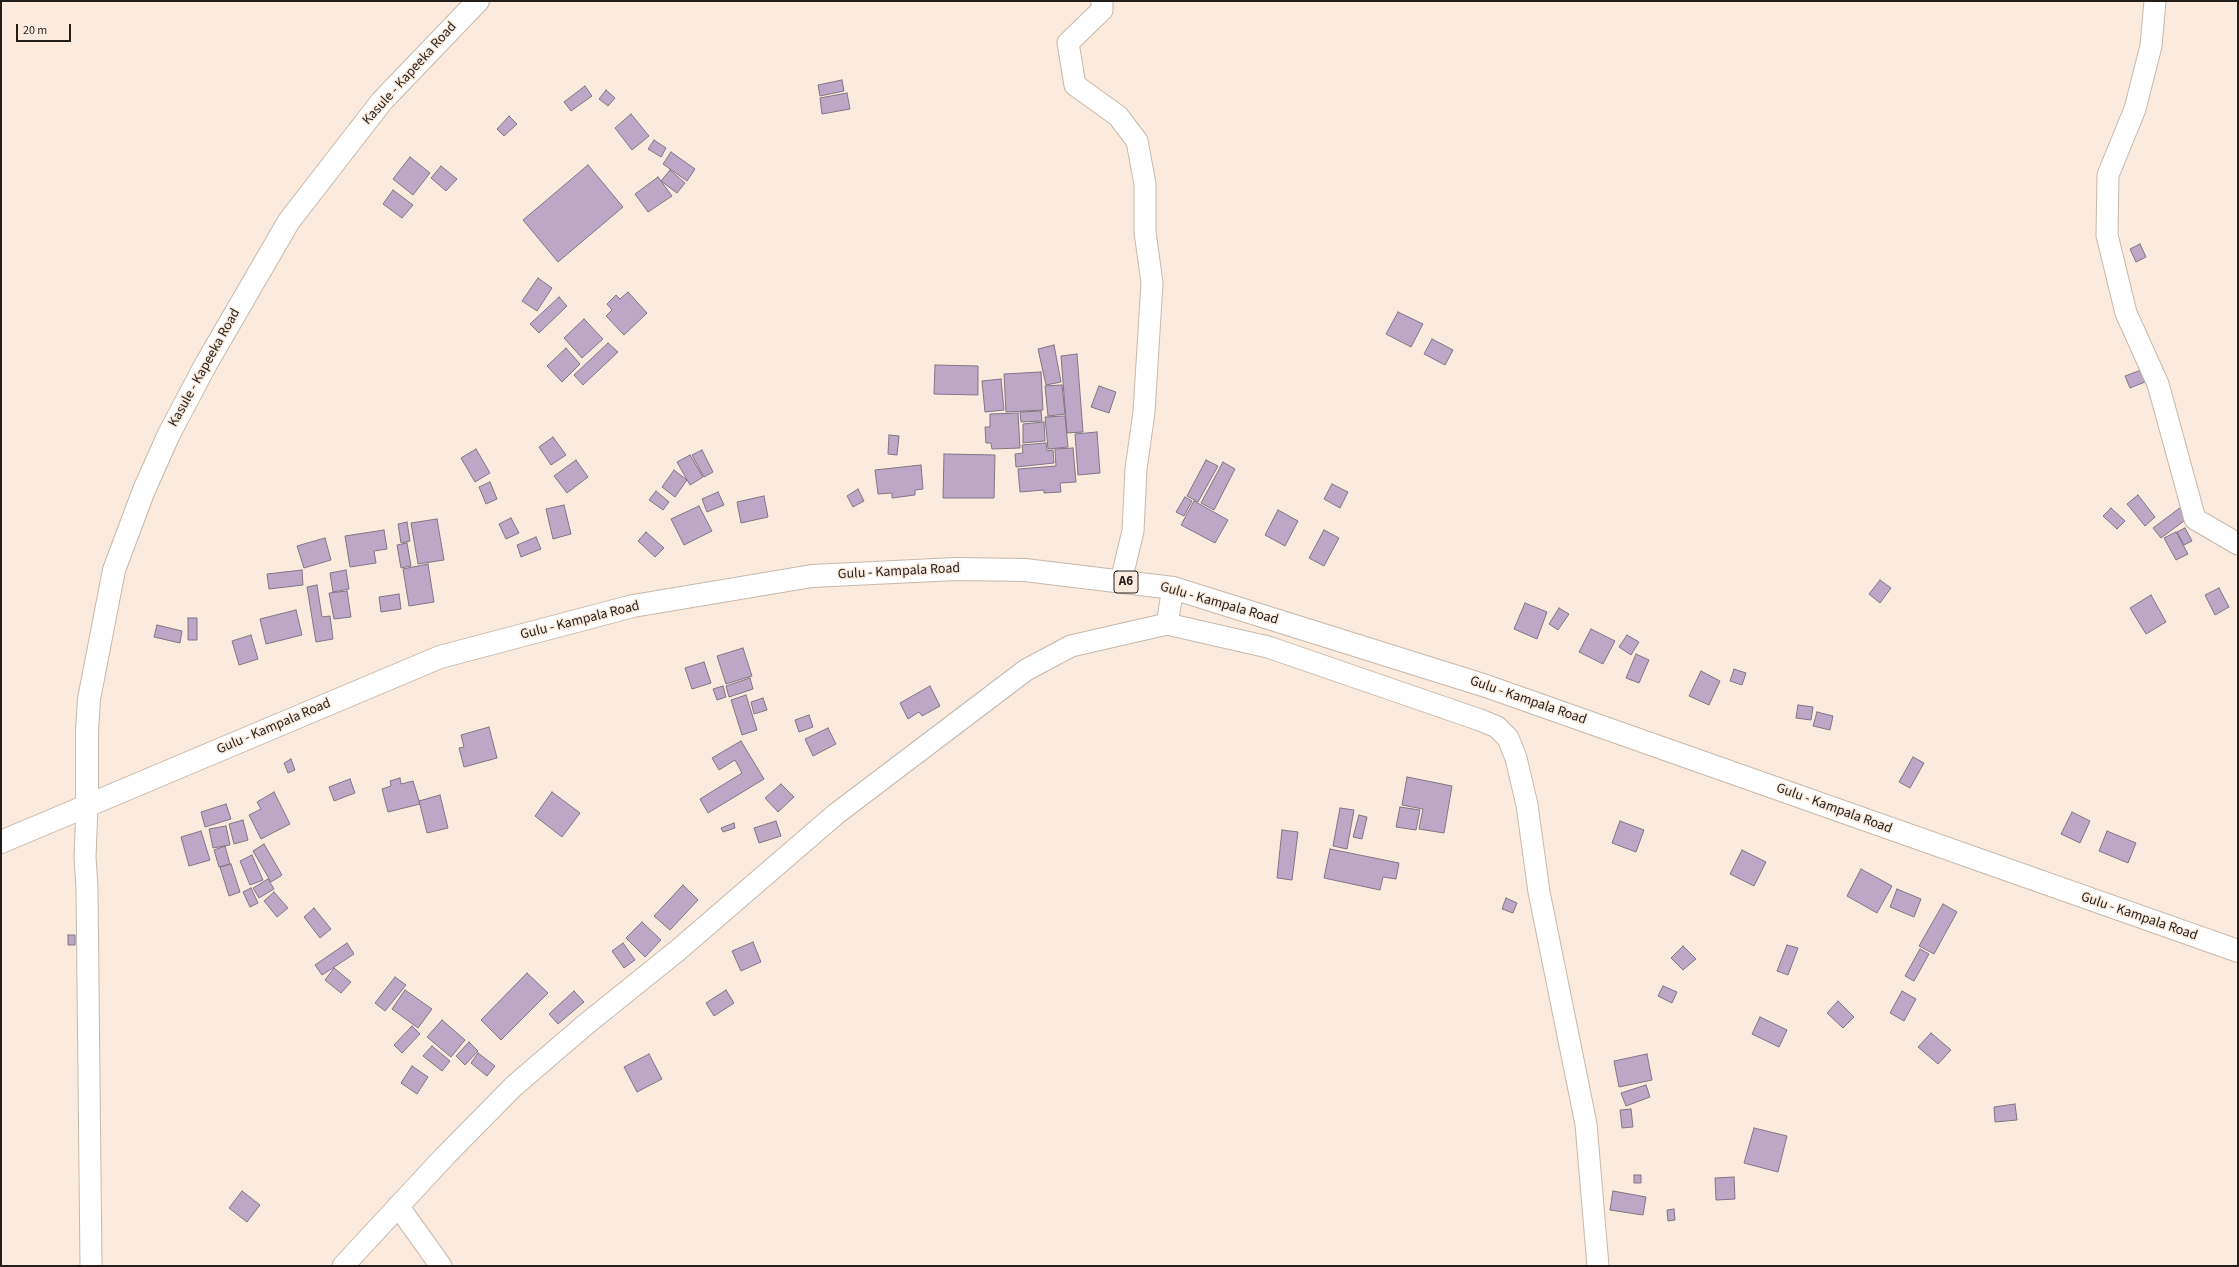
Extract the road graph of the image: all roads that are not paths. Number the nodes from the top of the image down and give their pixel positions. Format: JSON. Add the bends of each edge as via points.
{"nodes":[{"id":1,"x":478,"y":1,"type":"edge"},
{"id":2,"x":1102,"y":1,"type":"edge"},
{"id":3,"x":2155,"y":1,"type":"edge"},
{"id":4,"x":2238,"y":544,"type":"edge"},
{"id":5,"x":1121,"y":581,"type":"junction"},
{"id":6,"x":1173,"y":588,"type":"junction"},
{"id":7,"x":1167,"y":624,"type":"junction"},
{"id":8,"x":87,"y":806,"type":"junction"},
{"id":9,"x":1,"y":842,"type":"edge"},
{"id":10,"x":2238,"y":951,"type":"edge"},
{"id":11,"x":398,"y":1206,"type":"junction"},
{"id":12,"x":91,"y":1266,"type":"edge"},
{"id":13,"x":343,"y":1266,"type":"edge"},
{"id":14,"x":441,"y":1266,"type":"edge"},
{"id":15,"x":1598,"y":1266,"type":"edge"}],
"edges":[{"from":1,"to":8,"type":"main road","name":"Kasule - Kapeeka Road","via":[[382,101],[288,221],[169,434],[144,490],[114,570],[89,699]]},
{"from":2,"to":5,"type":"street","via":[[1102,10],[1068,43],[1075,85],[1118,116],[1137,141],[1145,184],[1145,232],[1152,284],[1144,412],[1136,469],[1132,531]]},
{"from":3,"to":4,"type":"street","via":[[2151,46],[2135,109],[2108,175],[2107,235],[2126,313],[2158,384],[2195,518]]},
{"from":5,"to":6,"type":"main road","name":"Gulu - Kampala Road","number":"A6"},
{"from":5,"to":8,"type":"main road","name":"Gulu - Kampala Road","number":"A6","via":[[1025,570],[940,570],[812,576],[633,606],[440,657]]},
{"from":6,"to":7,"type":"street"},
{"from":6,"to":10,"type":"main road","name":"Gulu - Kampala Road","number":"A6","via":[[1486,686]]},
{"from":7,"to":11,"type":"street","via":[[1071,646],[1026,670],[912,756],[836,814],[677,951],[514,1086]]},
{"from":7,"to":15,"type":"street","via":[[1268,646],[1480,720],[1497,728],[1508,738],[1516,758],[1527,805],[1539,892],[1586,1124]]},
{"from":8,"to":9,"type":"main road","name":"Gulu - Kampala Road","number":"A6"},
{"from":8,"to":12,"type":"street","via":[[85,857]]},
{"from":11,"to":13,"type":"street"},
{"from":11,"to":14,"type":"street"}]}
